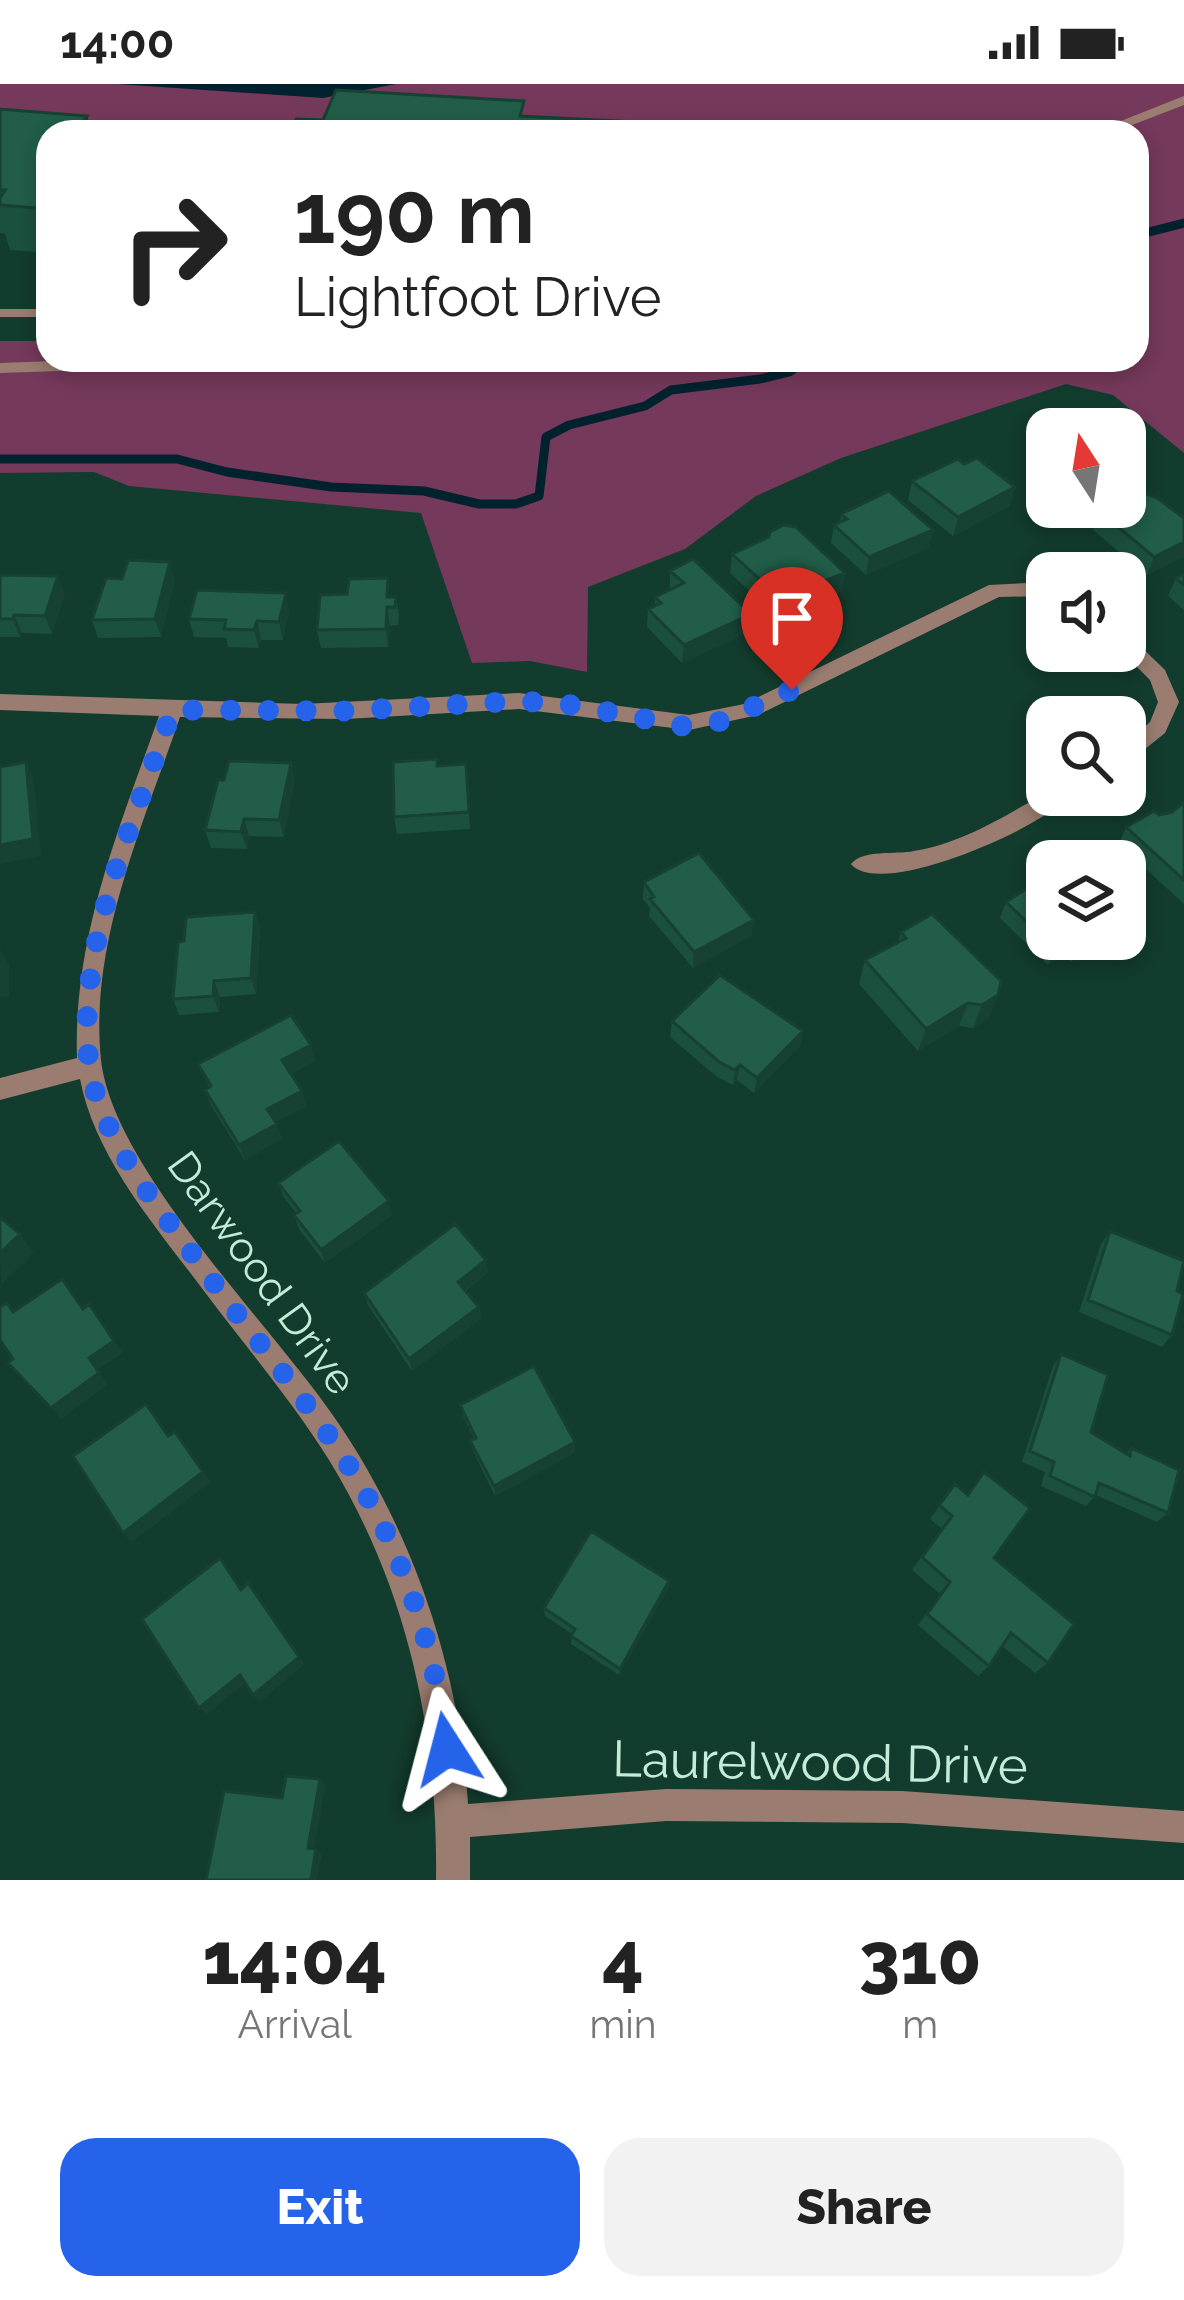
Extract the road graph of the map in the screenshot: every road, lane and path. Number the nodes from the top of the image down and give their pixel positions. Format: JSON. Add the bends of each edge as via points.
{"nodes":[{"id":1,"x":1184,"y":100,"type":"edge"},
{"id":2,"x":1132,"y":120,"type":"edge"},
{"id":3,"x":0,"y":313,"type":"edge"},
{"id":4,"x":36,"y":313,"type":"edge"},
{"id":5,"x":36,"y":367,"type":"edge"},
{"id":6,"x":0,"y":368,"type":"edge"},
{"id":7,"x":1026,"y":589,"type":"edge"},
{"id":8,"x":1146,"y":660,"type":"edge"},
{"id":9,"x":0,"y":702,"type":"edge"},
{"id":10,"x":172,"y":710,"type":"junction"},
{"id":11,"x":1146,"y":745,"type":"edge"},
{"id":12,"x":1026,"y":815,"type":"edge"},
{"id":13,"x":862,"y":864,"type":"dead end"},
{"id":14,"x":89,"y":1066,"type":"junction"},
{"id":15,"x":0,"y":1089,"type":"edge"},
{"id":16,"x":455,"y":1822,"type":"junction"},
{"id":17,"x":1184,"y":1826,"type":"edge"},
{"id":18,"x":453,"y":1880,"type":"edge"}],
"edges":[{"from":1,"to":2,"type":"street"},
{"from":3,"to":4,"type":"lane"},
{"from":5,"to":6,"type":"street"},
{"from":7,"to":10,"type":"street","via":[[996,590],[718,722],[683,726],[520,701]]},
{"from":8,"to":11,"type":"street","via":[[1172,689],[1174,704],[1172,720]]},
{"from":9,"to":10,"type":"street"},
{"from":10,"to":14,"type":"street","name":"Darwood Drive","via":[[94,944]]},
{"from":12,"to":13,"type":"street","via":[[939,858]]},
{"from":14,"to":15,"type":"street"},
{"from":14,"to":16,"type":"street","name":"Darwood Drive","via":[[107,1121],[149,1195],[350,1468],[392,1551],[424,1628]]},
{"from":16,"to":17,"type":"street","name":"Laurelwood Drive","via":[[690,1805],[902,1807]]},
{"from":16,"to":18,"type":"street","name":"Darwood Drive"}]}
